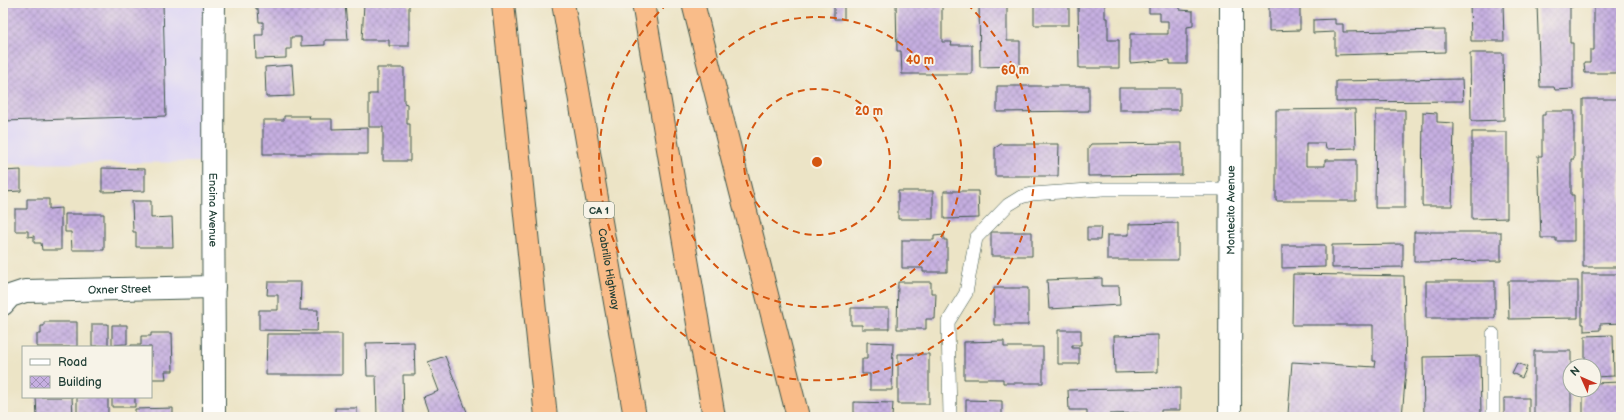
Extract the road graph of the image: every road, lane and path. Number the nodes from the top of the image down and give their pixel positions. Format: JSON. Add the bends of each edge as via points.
{"nodes":[{"id":1,"x":214,"y":3,"type":"edge"},
{"id":2,"x":503,"y":3,"type":"edge"},
{"id":3,"x":564,"y":3,"type":"edge"},
{"id":4,"x":643,"y":3,"type":"edge"},
{"id":5,"x":693,"y":3,"type":"edge"},
{"id":6,"x":1230,"y":3,"type":"edge"},
{"id":7,"x":1231,"y":189,"type":"junction"},
{"id":8,"x":214,"y":287,"type":"junction"},
{"id":9,"x":3,"y":304,"type":"edge"},
{"id":10,"x":1493,"y":334,"type":"dead end"},
{"id":11,"x":214,"y":417,"type":"edge"},
{"id":12,"x":546,"y":417,"type":"edge"},
{"id":13,"x":635,"y":417,"type":"edge"},
{"id":14,"x":714,"y":417,"type":"edge"},
{"id":15,"x":798,"y":417,"type":"edge"},
{"id":16,"x":950,"y":417,"type":"edge"},
{"id":17,"x":1230,"y":417,"type":"edge"},
{"id":18,"x":1493,"y":417,"type":"edge"}],
"edges":[{"from":1,"to":8,"type":"street","name":"Encina Avenue"},
{"from":2,"to":12,"type":"highway"},
{"from":3,"to":13,"type":"highway","name":"Cabrillo Highway","number":"CA 1"},
{"from":4,"to":14,"type":"highway"},
{"from":5,"to":15,"type":"highway"},
{"from":6,"to":7,"type":"street","name":"Montecito Avenue"},
{"from":7,"to":16,"type":"lane","via":[[1102,189],[1032,194],[1008,205],[976,238],[966,293],[948,322]]},
{"from":7,"to":17,"type":"street","name":"Montecito Avenue"},
{"from":8,"to":9,"type":"street","name":"Oxner Street","via":[[25,291],[10,296]]},
{"from":8,"to":11,"type":"street","name":"Encina Avenue"},
{"from":10,"to":18,"type":"lane"}]}
